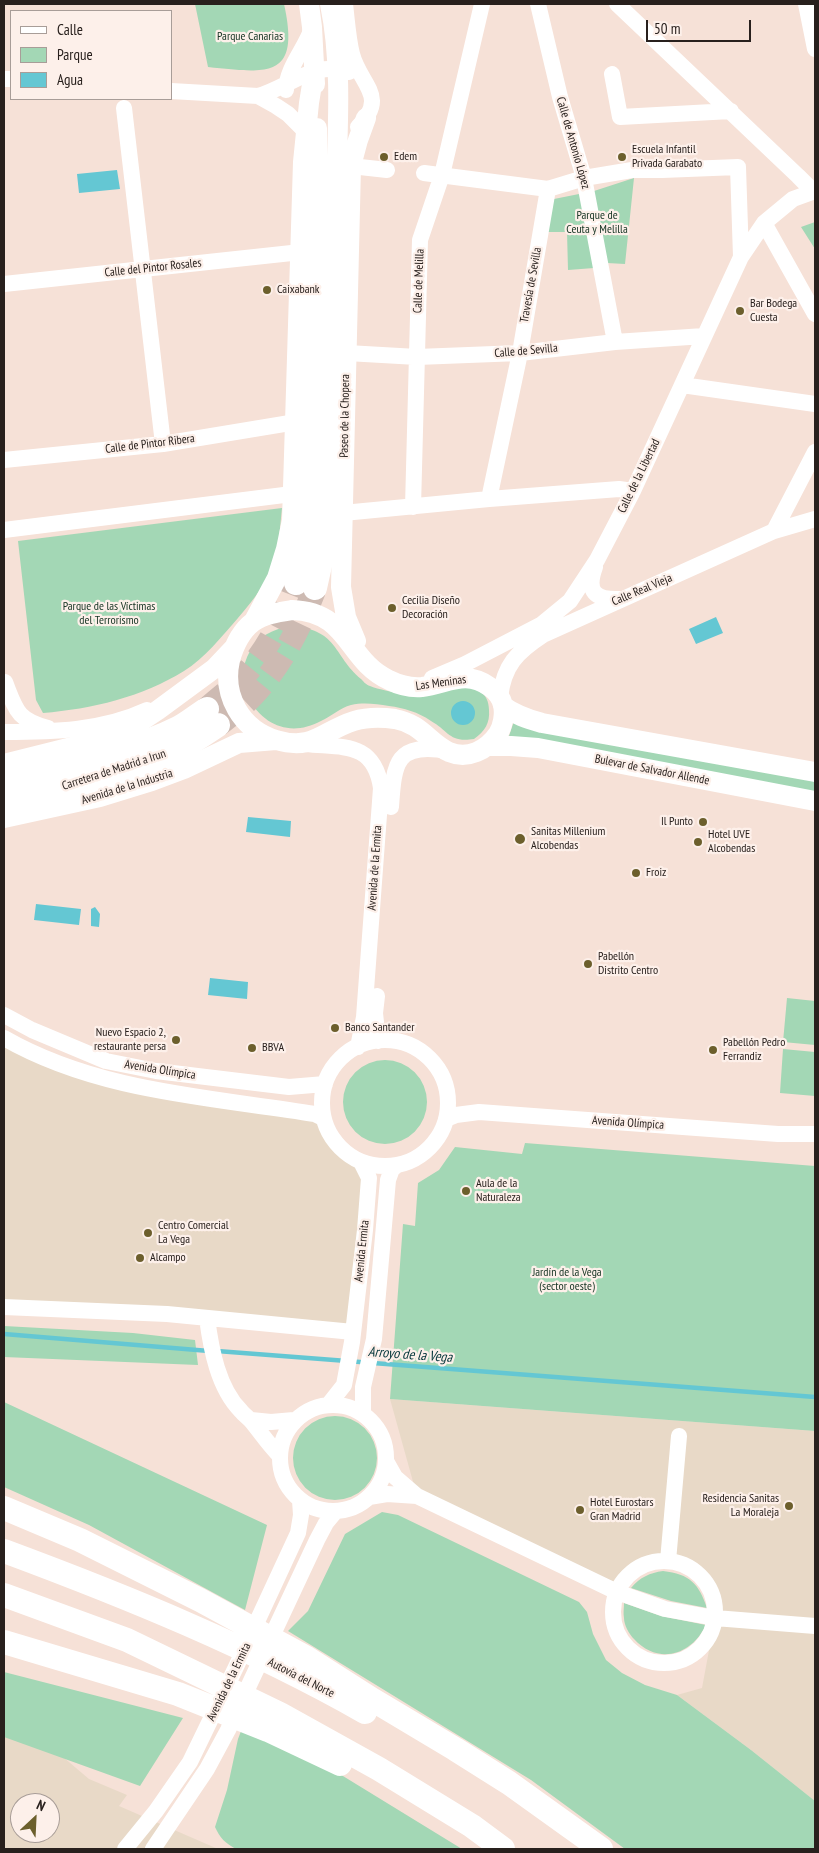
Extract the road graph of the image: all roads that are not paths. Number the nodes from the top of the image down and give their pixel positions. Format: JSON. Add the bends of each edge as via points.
{"nodes":[{"id":1,"x":309,"y":4,"type":"edge"},
{"id":2,"x":330,"y":4,"type":"edge"},
{"id":3,"x":345,"y":4,"type":"edge"},
{"id":4,"x":482,"y":4,"type":"edge"},
{"id":5,"x":538,"y":4,"type":"edge"},
{"id":6,"x":617,"y":4,"type":"edge"},
{"id":7,"x":806,"y":4,"type":"edge"},
{"id":8,"x":312,"y":26,"type":"junction"},
{"id":9,"x":815,"y":48,"type":"edge"},
{"id":10,"x":337,"y":69,"type":"junction"},
{"id":11,"x":314,"y":72,"type":"junction"},
{"id":12,"x":612,"y":74,"type":"dead end"},
{"id":13,"x":366,"y":83,"type":"junction"},
{"id":14,"x":286,"y":85,"type":"junction"},
{"id":15,"x":172,"y":91,"type":"edge"},
{"id":16,"x":258,"y":96,"type":"junction"},
{"id":17,"x":124,"y":108,"type":"dead end"},
{"id":18,"x":731,"y":111,"type":"junction"},
{"id":19,"x":288,"y":114,"type":"junction"},
{"id":20,"x":366,"y":118,"type":"joint"},
{"id":21,"x":337,"y":121,"type":"junction"},
{"id":22,"x":313,"y":136,"type":"junction"},
{"id":23,"x":387,"y":170,"type":"dead end"},
{"id":24,"x":332,"y":172,"type":"junction"},
{"id":25,"x":424,"y":173,"type":"dead end"},
{"id":26,"x":442,"y":175,"type":"junction"},
{"id":27,"x":584,"y":178,"type":"junction"},
{"id":28,"x":548,"y":188,"type":"junction"},
{"id":29,"x":814,"y":189,"type":"edge"},
{"id":30,"x":764,"y":224,"type":"junction"},
{"id":31,"x":301,"y":252,"type":"junction"},
{"id":32,"x":741,"y":257,"type":"junction"},
{"id":33,"x":144,"y":269,"type":"junction"},
{"id":34,"x":4,"y":284,"type":"edge"},
{"id":35,"x":815,"y":314,"type":"edge"},
{"id":36,"x":704,"y":336,"type":"junction"},
{"id":37,"x":615,"y":342,"type":"junction"},
{"id":38,"x":347,"y":353,"type":"junction"},
{"id":39,"x":520,"y":353,"type":"junction"},
{"id":40,"x":416,"y":357,"type":"junction"},
{"id":41,"x":682,"y":385,"type":"junction"},
{"id":42,"x":815,"y":404,"type":"edge"},
{"id":43,"x":296,"y":422,"type":"junction"},
{"id":44,"x":163,"y":444,"type":"junction"},
{"id":45,"x":815,"y":452,"type":"edge"},
{"id":46,"x":4,"y":460,"type":"edge"},
{"id":47,"x":633,"y":491,"type":"junction"},
{"id":48,"x":292,"y":494,"type":"junction"},
{"id":49,"x":488,"y":499,"type":"junction"},
{"id":50,"x":413,"y":506,"type":"junction"},
{"id":51,"x":343,"y":513,"type":"junction"},
{"id":52,"x":815,"y":519,"type":"edge"},
{"id":53,"x":4,"y":530,"type":"edge"},
{"id":54,"x":774,"y":532,"type":"junction"},
{"id":55,"x":597,"y":560,"type":"junction"},
{"id":56,"x":306,"y":585,"type":"tunnel mouth"},
{"id":57,"x":622,"y":599,"type":"junction"},
{"id":58,"x":254,"y":621,"type":"junction"},
{"id":59,"x":233,"y":649,"type":"junction"},
{"id":60,"x":364,"y":662,"type":"junction"},
{"id":61,"x":4,"y":680,"type":"edge"},
{"id":62,"x":391,"y":681,"type":"junction"},
{"id":63,"x":169,"y":700,"type":"junction"},
{"id":64,"x":502,"y":702,"type":"junction"},
{"id":65,"x":58,"y":731,"type":"junction"},
{"id":66,"x":4,"y":732,"type":"edge"},
{"id":67,"x":276,"y":740,"type":"junction"},
{"id":68,"x":304,"y":744,"type":"junction"},
{"id":69,"x":487,"y":746,"type":"junction"},
{"id":70,"x":448,"y":751,"type":"junction"},
{"id":71,"x":4,"y":764,"type":"edge"},
{"id":72,"x":815,"y":772,"type":"edge"},
{"id":73,"x":4,"y":780,"type":"edge"},
{"id":74,"x":4,"y":801,"type":"edge"},
{"id":75,"x":815,"y":801,"type":"edge"},
{"id":76,"x":4,"y":818,"type":"edge"},
{"id":77,"x":4,"y":1015,"type":"edge"},
{"id":78,"x":4,"y":1038,"type":"edge"},
{"id":79,"x":378,"y":1041,"type":"junction"},
{"id":80,"x":358,"y":1046,"type":"junction"},
{"id":81,"x":325,"y":1084,"type":"junction"},
{"id":82,"x":448,"y":1096,"type":"junction"},
{"id":83,"x":479,"y":1112,"type":"junction"},
{"id":84,"x":323,"y":1118,"type":"junction"},
{"id":85,"x":446,"y":1119,"type":"junction"},
{"id":86,"x":778,"y":1134,"type":"junction"},
{"id":87,"x":815,"y":1134,"type":"edge"},
{"id":88,"x":815,"y":1142,"type":"edge"},
{"id":89,"x":361,"y":1162,"type":"junction"},
{"id":90,"x":396,"y":1166,"type":"junction"},
{"id":91,"x":4,"y":1307,"type":"edge"},
{"id":92,"x":208,"y":1325,"type":"junction"},
{"id":93,"x":353,"y":1337,"type":"junction"},
{"id":94,"x":329,"y":1404,"type":"junction"},
{"id":95,"x":363,"y":1414,"type":"junction"},
{"id":96,"x":251,"y":1420,"type":"junction"},
{"id":97,"x":294,"y":1420,"type":"junction"},
{"id":98,"x":679,"y":1436,"type":"dead end"},
{"id":99,"x":279,"y":1455,"type":"junction"},
{"id":100,"x":386,"y":1462,"type":"junction"},
{"id":101,"x":417,"y":1496,"type":"junction"},
{"id":102,"x":369,"y":1497,"type":"junction"},
{"id":103,"x":300,"y":1500,"type":"junction"},
{"id":104,"x":4,"y":1508,"type":"edge"},
{"id":105,"x":336,"y":1511,"type":"junction"},
{"id":106,"x":4,"y":1551,"type":"edge"},
{"id":107,"x":668,"y":1561,"type":"junction"},
{"id":108,"x":617,"y":1592,"type":"junction"},
{"id":109,"x":4,"y":1595,"type":"edge"},
{"id":110,"x":199,"y":1615,"type":"junction"},
{"id":111,"x":715,"y":1618,"type":"junction"},
{"id":112,"x":815,"y":1626,"type":"edge"},
{"id":113,"x":4,"y":1642,"type":"edge"},
{"id":114,"x":302,"y":1666,"type":"junction"},
{"id":115,"x":274,"y":1722,"type":"junction"},
{"id":116,"x":125,"y":1849,"type":"edge"},
{"id":117,"x":153,"y":1849,"type":"edge"},
{"id":118,"x":478,"y":1849,"type":"edge"},
{"id":119,"x":504,"y":1849,"type":"edge"},
{"id":120,"x":576,"y":1849,"type":"edge"},
{"id":121,"x":601,"y":1849,"type":"edge"}],
"edges":[{"from":1,"to":8,"type":"main road","name":"Paseo de la Chopera"},
{"from":2,"to":10,"type":"main road","name":"Paseo de la Chopera"},
{"from":3,"to":13,"type":"street","via":[[354,62]]},
{"from":4,"to":26,"type":"street","name":"Calle de Melilla"},
{"from":5,"to":27,"type":"street","name":"Calle de Antonio López","via":[[560,97]]},
{"from":6,"to":18,"type":"street"},
{"from":7,"to":9,"type":"street"},
{"from":8,"to":11,"type":"main road","name":"Paseo de la Chopera"},
{"from":8,"to":14,"type":"street"},
{"from":10,"to":11,"type":"street"},
{"from":10,"to":13,"type":"street","via":[[354,74]]},
{"from":10,"to":21,"type":"main road","name":"Paseo de la Chopera"},
{"from":11,"to":14,"type":"street"},
{"from":11,"to":22,"type":"main road","name":"Paseo de la Chopera"},
{"from":12,"to":18,"type":"street","via":[[620,116]]},
{"from":13,"to":20,"type":"street","via":[[372,100]]},
{"from":14,"to":16,"type":"street"},
{"from":14,"to":19,"type":"street"},
{"from":15,"to":16,"type":"street"},
{"from":16,"to":19,"type":"street"},
{"from":17,"to":33,"type":"street"},
{"from":18,"to":29,"type":"street"},
{"from":19,"to":22,"type":"street"},
{"from":20,"to":24,"type":"main road","via":[[358,140]]},
{"from":21,"to":22,"type":"street","via":[[332,130]]},
{"from":21,"to":24,"type":"main road","name":"Paseo de la Chopera"},
{"from":22,"to":24,"type":"main road","name":"Paseo de la Chopera"},
{"from":22,"to":31,"type":"main road","name":"Paseo de la Chopera"},
{"from":23,"to":24,"type":"street"},
{"from":24,"to":38,"type":"main road","name":"Paseo de la Chopera"},
{"from":24,"to":56,"type":"highway","via":[[326,514],[323,552]]},
{"from":25,"to":26,"type":"street"},
{"from":26,"to":28,"type":"street"},
{"from":26,"to":40,"type":"street","name":"Calle de Melilla","via":[[420,240]]},
{"from":27,"to":28,"type":"street"},
{"from":27,"to":32,"type":"street","via":[[632,170],[738,167]]},
{"from":27,"to":37,"type":"street","name":"Calle de Antonio López"},
{"from":28,"to":39,"type":"street","name":"Travesía de Sevilla"},
{"from":29,"to":30,"type":"street","name":"Calle de la Libertad","via":[[793,200]]},
{"from":30,"to":32,"type":"street","name":"Calle de la Libertad"},
{"from":30,"to":35,"type":"street"},
{"from":31,"to":33,"type":"street","name":"Calle del Pintor Rosales"},
{"from":31,"to":43,"type":"main road","name":"Paseo de la Chopera"},
{"from":32,"to":36,"type":"street","name":"Calle de la Libertad"},
{"from":33,"to":34,"type":"street","name":"Calle del Pintor Rosales"},
{"from":33,"to":44,"type":"street"},
{"from":36,"to":37,"type":"street","name":"Calle de Sevilla"},
{"from":36,"to":41,"type":"street","name":"Calle de la Libertad"},
{"from":37,"to":39,"type":"street","name":"Calle de Sevilla"},
{"from":38,"to":40,"type":"street","name":"Calle de Sevilla"},
{"from":38,"to":51,"type":"main road","name":"Paseo de la Chopera"},
{"from":39,"to":40,"type":"street","name":"Calle de Sevilla"},
{"from":39,"to":49,"type":"street","name":"Travesía de Sevilla"},
{"from":40,"to":50,"type":"street","name":"Calle de Melilla"},
{"from":41,"to":42,"type":"street"},
{"from":41,"to":47,"type":"street","name":"Calle de la Libertad"},
{"from":43,"to":44,"type":"street","name":"Calle de Pintor Ribera"},
{"from":43,"to":48,"type":"main road","name":"Paseo de la Chopera"},
{"from":44,"to":46,"type":"street","name":"Calle de Pintor Ribera"},
{"from":45,"to":54,"type":"street"},
{"from":47,"to":49,"type":"street","via":[[619,489]]},
{"from":47,"to":55,"type":"street","name":"Calle de la Libertad"},
{"from":48,"to":53,"type":"street"},
{"from":48,"to":58,"type":"main road","name":"Paseo de la Chopera","via":[[292,520],[286,549],[277,578]]},
{"from":49,"to":50,"type":"street"},
{"from":50,"to":51,"type":"street"},
{"from":51,"to":60,"type":"main road","name":"Paseo de la Chopera","via":[[342,596],[346,617]]},
{"from":52,"to":54,"type":"street","name":"Calle Real Vieja"},
{"from":54,"to":57,"type":"street","name":"Calle Real Vieja"},
{"from":55,"to":57,"type":"street","via":[[591,576],[596,595],[606,600]]},
{"from":55,"to":62,"type":"street","name":"Calle de la Libertad","via":[[570,601],[542,624],[433,678]]},
{"from":57,"to":64,"type":"street","name":"Calle Real Vieja","via":[[552,630],[526,646],[508,668]]},
{"from":58,"to":59,"type":"main road","name":"Las Meninas"},
{"from":58,"to":60,"type":"main road","name":"Las Meninas","via":[[276,612],[304,610],[316,613],[338,627]]},
{"from":59,"to":63,"type":"main road","via":[[215,668]]},
{"from":59,"to":67,"type":"main road","name":"Las Meninas","via":[[227,679],[233,705],[249,724]]},
{"from":60,"to":62,"type":"main road","name":"Las Meninas"},
{"from":61,"to":65,"type":"street","via":[[16,711],[34,724]]},
{"from":61,"to":66,"type":"street","via":[[8,709]]},
{"from":62,"to":64,"type":"main road","name":"Las Meninas","via":[[420,687],[454,678],[472,678],[489,686]]},
{"from":63,"to":65,"type":"street","via":[[116,721]]},
{"from":63,"to":71,"type":"main road","via":[[140,722],[112,736]]},
{"from":64,"to":69,"type":"main road","via":[[502,727]]},
{"from":64,"to":72,"type":"main road","via":[[511,712],[524,718]]},
{"from":65,"to":66,"type":"street"},
{"from":67,"to":68,"type":"main road","name":"Las Meninas"},
{"from":67,"to":76,"type":"main road","name":"Avenida de la Industria","via":[[238,743],[152,781],[100,797]]},
{"from":68,"to":70,"type":"main road","via":[[352,721],[386,718],[414,726]]},
{"from":68,"to":80,"type":"street","name":"Avenida de la Ermita","via":[[352,748],[370,761],[379,775],[381,788],[364,1017]]},
{"from":69,"to":70,"type":"main road","via":[[467,755]]},
{"from":69,"to":75,"type":"main road","name":"Bulevar de Salvador Allende","via":[[538,748]]},
{"from":70,"to":79,"type":"street","name":"Avenida de la Ermita","via":[[410,751],[395,768],[375,1013]]},
{"from":73,"to":74,"type":"highway","name":"Carretera de Madrid a Irun","via":[[123,749],[212,717],[183,747],[128,768]]},
{"from":77,"to":81,"type":"street","name":"Avenida Olímpica","via":[[106,1061],[156,1072],[290,1087]]},
{"from":78,"to":84,"type":"street","name":"Avenida Olímpica","via":[[22,1049],[100,1078]]},
{"from":79,"to":80,"type":"street"},
{"from":79,"to":82,"type":"street","via":[[402,1043],[424,1054],[440,1073]]},
{"from":80,"to":81,"type":"street","via":[[345,1054]]},
{"from":81,"to":84,"type":"street"},
{"from":82,"to":83,"type":"street","name":"Avenida Olímpica"},
{"from":82,"to":85,"type":"street"},
{"from":83,"to":85,"type":"street","name":"Avenida Olímpica"},
{"from":83,"to":86,"type":"street","name":"Avenida Olímpica"},
{"from":84,"to":89,"type":"street","via":[[330,1135],[343,1150]]},
{"from":85,"to":90,"type":"street","via":[[436,1141],[419,1157]]},
{"from":86,"to":87,"type":"street","name":"Avenida Olímpica"},
{"from":86,"to":88,"type":"street","name":"Avenida Olímpica"},
{"from":89,"to":90,"type":"street"},
{"from":89,"to":93,"type":"street","name":"Avenida Ermita","via":[[369,1178]]},
{"from":90,"to":95,"type":"street","name":"Avenida Ermita","via":[[388,1180],[374,1338],[363,1387]]},
{"from":91,"to":92,"type":"street","via":[[158,1314]]},
{"from":92,"to":93,"type":"street"},
{"from":92,"to":96,"type":"street","via":[[222,1382],[240,1411]]},
{"from":93,"to":94,"type":"street","name":"Avenida Ermita","via":[[344,1385]]},
{"from":94,"to":95,"type":"street","via":[[353,1408]]},
{"from":94,"to":97,"type":"street","via":[[310,1409]]},
{"from":95,"to":100,"type":"street","via":[[381,1435]]},
{"from":96,"to":97,"type":"street"},
{"from":96,"to":99,"type":"street"},
{"from":97,"to":99,"type":"street","via":[[284,1436]]},
{"from":98,"to":107,"type":"street"},
{"from":99,"to":103,"type":"street","via":[[284,1480]]},
{"from":100,"to":101,"type":"street","via":[[395,1477]]},
{"from":100,"to":102,"type":"street","via":[[381,1481]]},
{"from":101,"to":102,"type":"street","via":[[387,1494]]},
{"from":101,"to":108,"type":"street"},
{"from":102,"to":105,"type":"street","via":[[353,1507]]},
{"from":103,"to":105,"type":"street","via":[[323,1510]]},
{"from":103,"to":116,"type":"street","name":"Avenida de la Ermita","via":[[298,1533],[190,1762]]},
{"from":104,"to":110,"type":"highway","via":[[80,1540]]},
{"from":105,"to":117,"type":"street","name":"Avenida de la Ermita","via":[[317,1540],[207,1769]]},
{"from":106,"to":110,"type":"highway","via":[[47,1567],[69,1567],[124,1584]]},
{"from":107,"to":108,"type":"street","via":[[641,1566],[628,1576]]},
{"from":107,"to":111,"type":"street","via":[[686,1566],[703,1578],[711,1590]]},
{"from":108,"to":111,"type":"street","via":[[665,1609]]},
{"from":108,"to":111,"type":"street","via":[[614,1621],[618,1632],[625,1644],[646,1659],[671,1662],[696,1652],[712,1630]]},
{"from":109,"to":115,"type":"highway","via":[[127,1640],[190,1671]]},
{"from":110,"to":114,"type":"highway","name":"Autovía del Norte"},
{"from":111,"to":112,"type":"street"},
{"from":113,"to":115,"type":"highway"},
{"from":114,"to":120,"type":"highway","name":"Autovía del Norte","via":[[505,1798]]},
{"from":114,"to":121,"type":"highway","via":[[373,1700],[455,1748]]},
{"from":115,"to":118,"type":"highway","via":[[391,1791]]},
{"from":115,"to":119,"type":"highway","via":[[378,1769]]}]}
